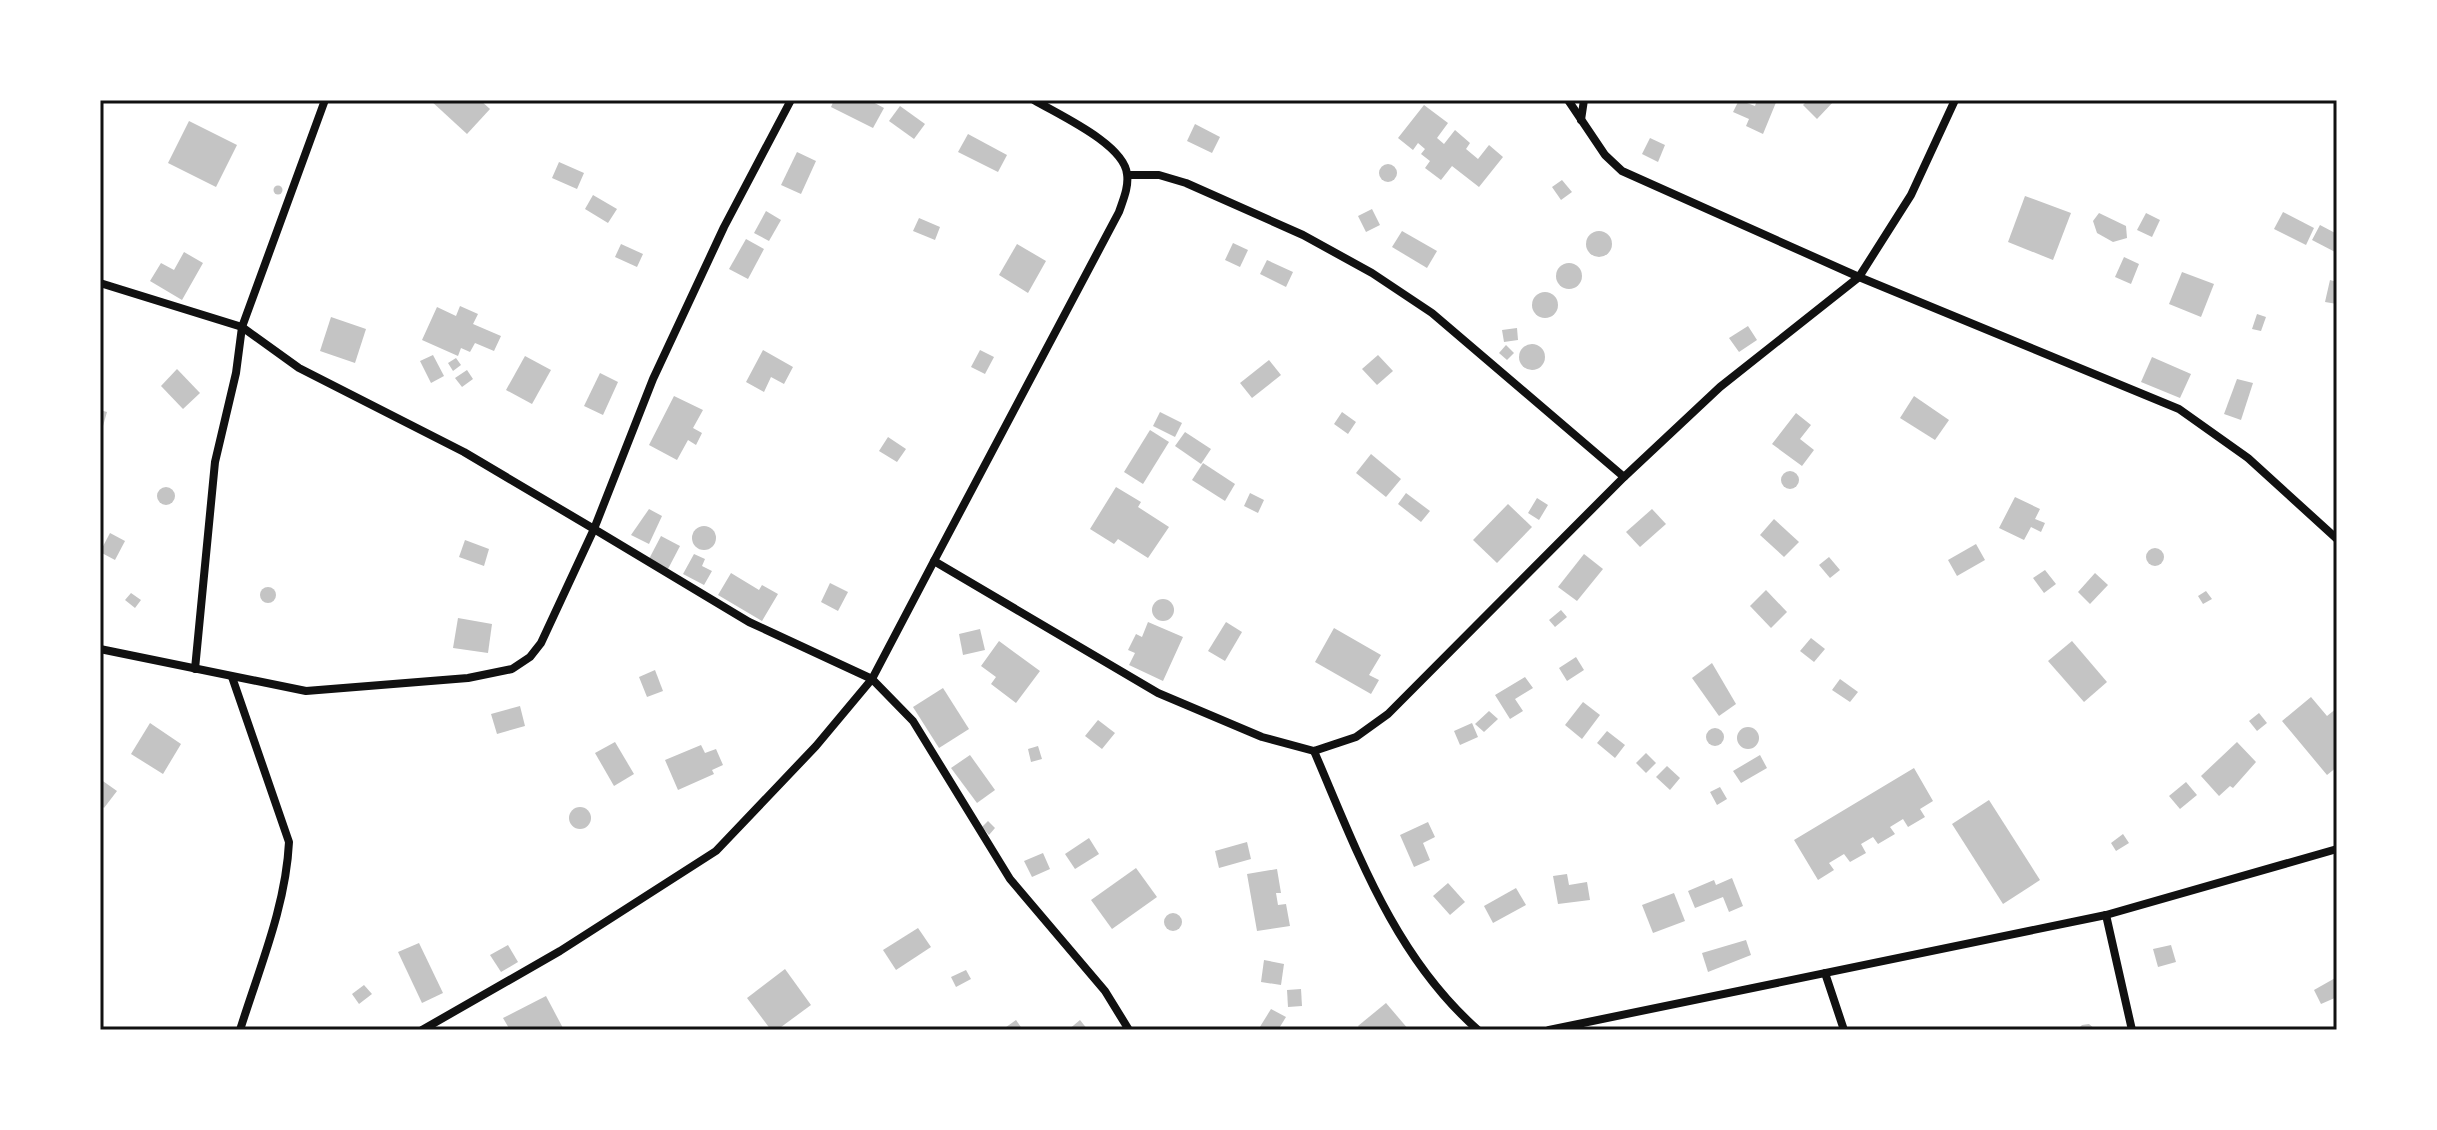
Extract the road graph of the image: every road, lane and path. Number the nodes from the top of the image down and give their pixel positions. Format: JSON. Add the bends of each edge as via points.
{"nodes":[{"id":1,"x":325,"y":100,"type":"edge"},
{"id":2,"x":791,"y":100,"type":"edge"},
{"id":3,"x":1034,"y":100,"type":"edge"},
{"id":4,"x":1568,"y":100,"type":"edge"},
{"id":5,"x":1584,"y":100,"type":"edge"},
{"id":6,"x":1955,"y":100,"type":"edge"},
{"id":7,"x":1581,"y":121,"type":"junction"},
{"id":8,"x":1128,"y":175,"type":"junction"},
{"id":9,"x":1859,"y":277,"type":"junction"},
{"id":10,"x":100,"y":283,"type":"edge"},
{"id":11,"x":242,"y":327,"type":"junction"},
{"id":12,"x":1624,"y":477,"type":"junction"},
{"id":13,"x":594,"y":529,"type":"junction"},
{"id":14,"x":2337,"y":539,"type":"edge"},
{"id":15,"x":934,"y":561,"type":"junction"},
{"id":16,"x":100,"y":649,"type":"edge"},
{"id":17,"x":195,"y":669,"type":"junction"},
{"id":18,"x":232,"y":677,"type":"junction"},
{"id":19,"x":872,"y":679,"type":"junction"},
{"id":20,"x":1314,"y":751,"type":"junction"},
{"id":21,"x":2337,"y":849,"type":"edge"},
{"id":22,"x":2106,"y":915,"type":"junction"},
{"id":23,"x":1825,"y":973,"type":"junction"},
{"id":24,"x":1553,"y":1029,"type":"edge"},
{"id":25,"x":240,"y":1030,"type":"edge"},
{"id":26,"x":422,"y":1030,"type":"edge"},
{"id":27,"x":1129,"y":1030,"type":"edge"},
{"id":28,"x":1478,"y":1030,"type":"edge"},
{"id":29,"x":1844,"y":1030,"type":"edge"},
{"id":30,"x":2132,"y":1030,"type":"edge"}],
"edges":[{"from":1,"to":11,"type":"street"},
{"from":2,"to":13,"type":"street","via":[[653,379]]},
{"from":3,"to":8,"type":"street","via":[[1110,146]]},
{"from":4,"to":7,"type":"street"},
{"from":5,"to":7,"type":"street"},
{"from":6,"to":9,"type":"street","via":[[1911,195]]},
{"from":7,"to":9,"type":"street","via":[[1622,171]]},
{"from":8,"to":12,"type":"street","via":[[1159,175],[1186,183],[1303,235],[1372,273],[1432,313]]},
{"from":8,"to":15,"type":"street","via":[[1119,212]]},
{"from":9,"to":12,"type":"street","via":[[1720,387]]},
{"from":9,"to":14,"type":"street","via":[[2179,409],[2248,458]]},
{"from":10,"to":11,"type":"street"},
{"from":11,"to":13,"type":"street","via":[[299,368],[464,452]]},
{"from":11,"to":17,"type":"street","via":[[215,462]]},
{"from":12,"to":20,"type":"street","via":[[1388,714],[1356,737]]},
{"from":13,"to":18,"type":"street","via":[[541,643],[512,669],[468,678],[306,691]]},
{"from":13,"to":19,"type":"street","via":[[749,622]]},
{"from":15,"to":19,"type":"street"},
{"from":15,"to":20,"type":"street","via":[[1158,693],[1262,737]]},
{"from":16,"to":17,"type":"street"},
{"from":17,"to":18,"type":"street"},
{"from":18,"to":25,"type":"street","via":[[289,842],[281,895]]},
{"from":19,"to":26,"type":"street","via":[[716,851],[560,951]]},
{"from":19,"to":27,"type":"street","via":[[913,721],[1010,879],[1105,991]]},
{"from":20,"to":28,"type":"street","via":[[1386,911],[1429,980]]},
{"from":21,"to":22,"type":"street"},
{"from":22,"to":23,"type":"street"},
{"from":22,"to":30,"type":"street"},
{"from":23,"to":24,"type":"street"},
{"from":23,"to":29,"type":"street"}]}
